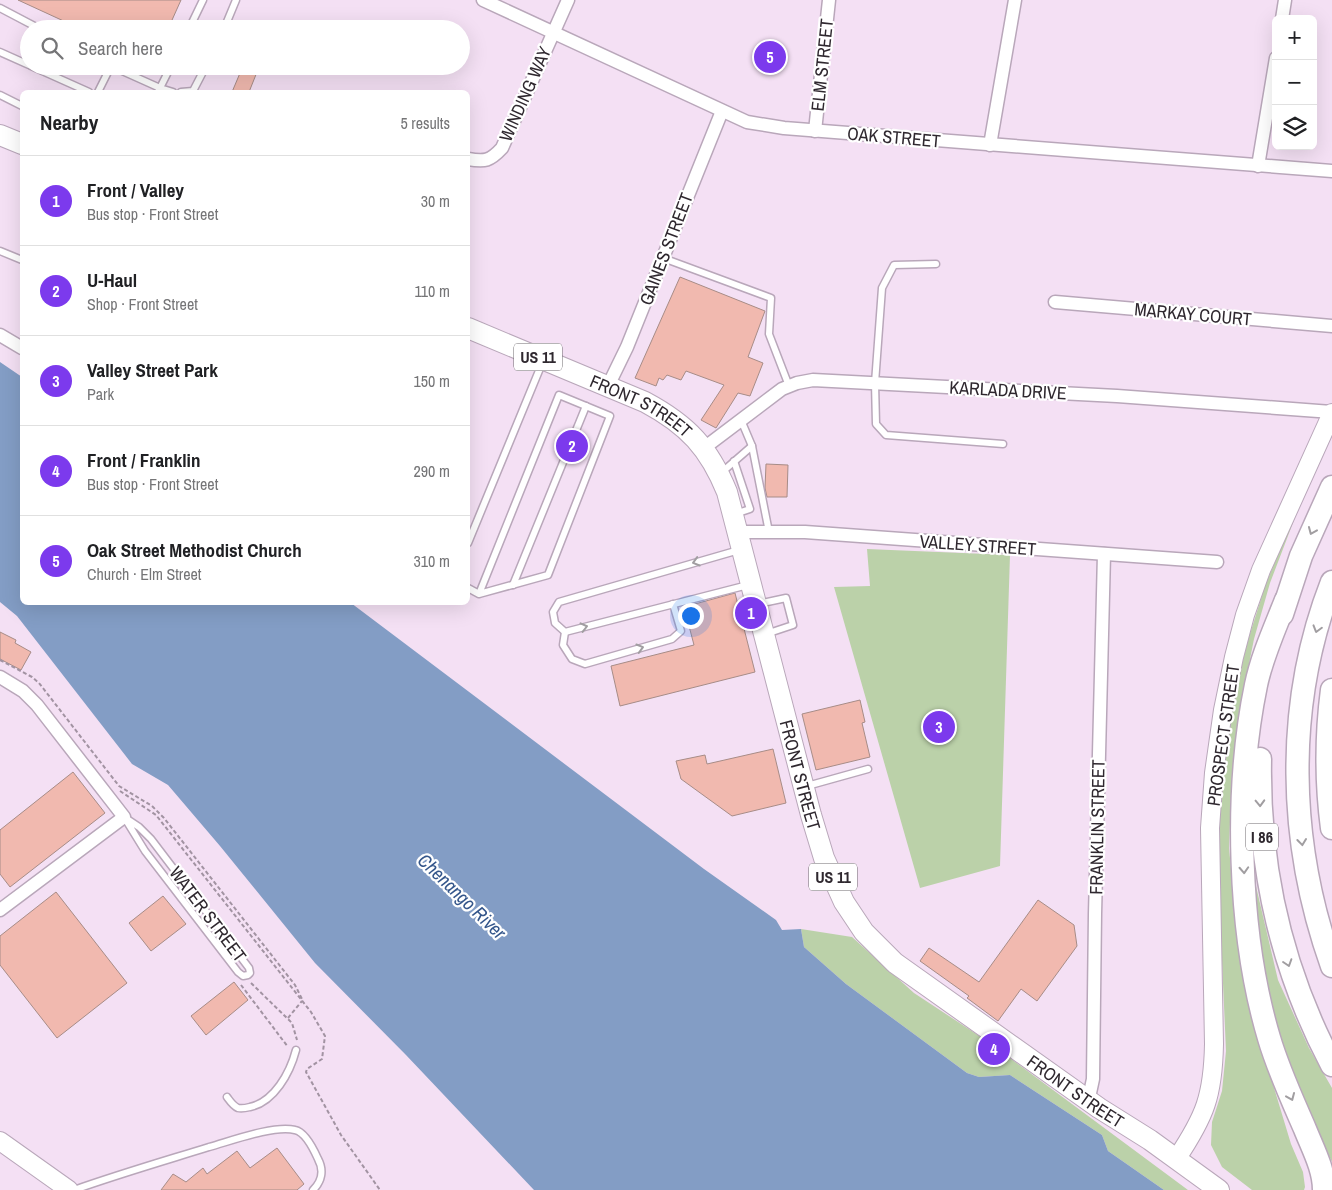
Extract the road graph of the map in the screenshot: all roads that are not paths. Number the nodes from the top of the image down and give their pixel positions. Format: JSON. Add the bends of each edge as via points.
{"nodes":[{"id":1,"x":203,"y":0,"type":"edge"},
{"id":2,"x":236,"y":0,"type":"edge"},
{"id":3,"x":483,"y":0,"type":"edge"},
{"id":4,"x":568,"y":0,"type":"edge"},
{"id":5,"x":829,"y":0,"type":"edge"},
{"id":6,"x":1014,"y":0,"type":"edge"},
{"id":7,"x":1286,"y":0,"type":"edge"},
{"id":8,"x":0,"y":8,"type":"edge"},
{"id":9,"x":1283,"y":15,"type":"edge"},
{"id":10,"x":23,"y":20,"type":"edge"},
{"id":11,"x":193,"y":20,"type":"edge"},
{"id":12,"x":228,"y":20,"type":"edge"},
{"id":13,"x":553,"y":32,"type":"junction"},
{"id":14,"x":0,"y":52,"type":"edge"},
{"id":15,"x":1276,"y":60,"type":"edge"},
{"id":16,"x":20,"y":61,"type":"edge"},
{"id":17,"x":50,"y":75,"type":"edge"},
{"id":18,"x":106,"y":75,"type":"edge"},
{"id":19,"x":129,"y":75,"type":"edge"},
{"id":20,"x":166,"y":75,"type":"edge"},
{"id":21,"x":201,"y":75,"type":"edge"},
{"id":22,"x":84,"y":90,"type":"edge"},
{"id":23,"x":99,"y":90,"type":"edge"},
{"id":24,"x":159,"y":90,"type":"edge"},
{"id":25,"x":194,"y":90,"type":"edge"},
{"id":26,"x":0,"y":95,"type":"edge"},
{"id":27,"x":20,"y":105,"type":"edge"},
{"id":28,"x":722,"y":111,"type":"junction"},
{"id":29,"x":815,"y":131,"type":"junction"},
{"id":30,"x":0,"y":135,"type":"edge"},
{"id":31,"x":20,"y":143,"type":"edge"},
{"id":32,"x":990,"y":144,"type":"junction"},
{"id":33,"x":470,"y":159,"type":"edge"},
{"id":34,"x":1258,"y":166,"type":"junction"},
{"id":35,"x":1332,"y":171,"type":"edge"},
{"id":36,"x":0,"y":251,"type":"edge"},
{"id":37,"x":663,"y":258,"type":"junction"},
{"id":38,"x":20,"y":259,"type":"edge"},
{"id":39,"x":936,"y":264,"type":"dead end"},
{"id":40,"x":1055,"y":302,"type":"dead end"},
{"id":41,"x":1332,"y":326,"type":"edge"},
{"id":42,"x":470,"y":329,"type":"edge"},
{"id":43,"x":0,"y":335,"type":"edge"},
{"id":44,"x":20,"y":347,"type":"edge"},
{"id":45,"x":543,"y":360,"type":"junction"},
{"id":46,"x":875,"y":383,"type":"junction"},
{"id":47,"x":608,"y":386,"type":"junction"},
{"id":48,"x":789,"y":386,"type":"junction"},
{"id":49,"x":586,"y":406,"type":"junction"},
{"id":50,"x":1332,"y":413,"type":"edge"},
{"id":51,"x":741,"y":420,"type":"junction"},
{"id":52,"x":1003,"y":444,"type":"dead end"},
{"id":53,"x":752,"y":446,"type":"junction"},
{"id":54,"x":704,"y":448,"type":"junction"},
{"id":55,"x":727,"y":468,"type":"junction"},
{"id":56,"x":1332,"y":487,"type":"edge"},
{"id":57,"x":764,"y":505,"type":"junction"},
{"id":58,"x":741,"y":526,"type":"junction"},
{"id":59,"x":769,"y":532,"type":"junction"},
{"id":60,"x":470,"y":537,"type":"edge"},
{"id":61,"x":1104,"y":554,"type":"junction"},
{"id":62,"x":1217,"y":562,"type":"dead end"},
{"id":63,"x":1332,"y":582,"type":"edge"},
{"id":64,"x":751,"y":584,"type":"junction"},
{"id":65,"x":513,"y":585,"type":"junction"},
{"id":66,"x":470,"y":589,"type":"edge"},
{"id":67,"x":479,"y":594,"type":"junction"},
{"id":68,"x":1286,"y":600,"type":"junction"},
{"id":69,"x":673,"y":604,"type":"junction"},
{"id":70,"x":757,"y":604,"type":"junction"},
{"id":71,"x":565,"y":632,"type":"junction"},
{"id":72,"x":764,"y":634,"type":"junction"},
{"id":73,"x":0,"y":677,"type":"edge"},
{"id":74,"x":1332,"y":690,"type":"edge"},
{"id":75,"x":868,"y":768,"type":"dead end"},
{"id":76,"x":804,"y":787,"type":"junction"},
{"id":77,"x":124,"y":817,"type":"junction"},
{"id":78,"x":1332,"y":828,"type":"edge"},
{"id":79,"x":2,"y":904,"type":"edge"},
{"id":80,"x":1332,"y":966,"type":"edge"},
{"id":81,"x":296,"y":1050,"type":"road end"},
{"id":82,"x":1332,"y":1065,"type":"edge"},
{"id":83,"x":227,"y":1098,"type":"dead end"},
{"id":84,"x":1086,"y":1099,"type":"junction"},
{"id":85,"x":0,"y":1141,"type":"edge"},
{"id":86,"x":1177,"y":1158,"type":"junction"},
{"id":87,"x":69,"y":1190,"type":"edge"},
{"id":88,"x":74,"y":1190,"type":"edge"},
{"id":89,"x":313,"y":1190,"type":"edge"},
{"id":90,"x":1219,"y":1190,"type":"edge"},
{"id":91,"x":1324,"y":1190,"type":"edge"}],
"edges":[{"from":1,"to":11,"type":"lane"},
{"from":2,"to":12,"type":"lane"},
{"from":3,"to":13,"type":"street","name":"OAK STREET"},
{"from":4,"to":13,"type":"street","name":"WINDING WAY"},
{"from":5,"to":29,"type":"street","name":"ELM STREET"},
{"from":6,"to":32,"type":"street"},
{"from":7,"to":9,"type":"street"},
{"from":8,"to":10,"type":"lane"},
{"from":13,"to":28,"type":"street","name":"OAK STREET"},
{"from":13,"to":33,"type":"street","name":"WINDING WAY","via":[[502,148],[492,158]]},
{"from":14,"to":16,"type":"lane"},
{"from":15,"to":34,"type":"street"},
{"from":17,"to":22,"type":"lane"},
{"from":18,"to":23,"type":"lane"},
{"from":19,"to":24,"type":"lane"},
{"from":20,"to":24,"type":"lane"},
{"from":21,"to":25,"type":"lane"},
{"from":26,"to":27,"type":"lane"},
{"from":28,"to":29,"type":"street","name":"OAK STREET","via":[[747,122]]},
{"from":28,"to":37,"type":"street","name":"GAINES STREET"},
{"from":29,"to":32,"type":"street","name":"OAK STREET"},
{"from":30,"to":31,"type":"main road"},
{"from":32,"to":34,"type":"street","name":"OAK STREET"},
{"from":34,"to":35,"type":"street","name":"OAK STREET"},
{"from":36,"to":38,"type":"lane"},
{"from":37,"to":47,"type":"street","name":"GAINES STREET","via":[[628,347]]},
{"from":37,"to":48,"type":"lane","via":[[771,298],[769,334]]},
{"from":39,"to":46,"type":"lane","via":[[894,264],[882,288]]},
{"from":40,"to":41,"type":"street","name":"MARKAY COURT"},
{"from":42,"to":45,"type":"main road","name":"FRONT STREET","number":"US 11"},
{"from":43,"to":44,"type":"street"},
{"from":45,"to":47,"type":"main road","name":"FRONT STREET","number":"US 11"},
{"from":45,"to":60,"type":"lane"},
{"from":46,"to":48,"type":"street","name":"KARLADA DRIVE","via":[[813,380]]},
{"from":46,"to":50,"type":"street","name":"KARLADA DRIVE","via":[[1117,396]]},
{"from":46,"to":52,"type":"lane","via":[[876,424],[886,435]]},
{"from":47,"to":54,"type":"main road","name":"FRONT STREET","number":"US 11","via":[[661,411],[686,429]]},
{"from":48,"to":51,"type":"street","name":"KARLADA DRIVE"},
{"from":49,"to":65,"type":"lane"},
{"from":49,"to":65,"type":"lane","via":[[610,416],[548,575]]},
{"from":49,"to":67,"type":"lane","via":[[559,395]]},
{"from":50,"to":86,"type":"street","name":"PROSPECT STREET","via":[[1261,570],[1226,693],[1214,772],[1210,828],[1212,1078],[1201,1118]]},
{"from":51,"to":53,"type":"lane"},
{"from":51,"to":54,"type":"street","name":"KARLADA DRIVE"},
{"from":53,"to":55,"type":"lane"},
{"from":53,"to":57,"type":"lane"},
{"from":54,"to":55,"type":"main road","name":"FRONT STREET","number":"US 11"},
{"from":55,"to":58,"type":"main road","name":"FRONT STREET","number":"US 11"},
{"from":56,"to":68,"type":"highway","number":"I 86","one_way":true,"via":[[1301,556]]},
{"from":57,"to":58,"type":"lane"},
{"from":57,"to":59,"type":"lane"},
{"from":58,"to":59,"type":"street","name":"VALLEY STREET"},
{"from":58,"to":64,"type":"main road","name":"FRONT STREET","number":"US 11"},
{"from":58,"to":71,"type":"lane","one_way":true,"via":[[559,602],[553,612],[555,623]]},
{"from":59,"to":61,"type":"street","name":"VALLEY STREET"},
{"from":61,"to":62,"type":"street","name":"VALLEY STREET"},
{"from":61,"to":84,"type":"street","name":"FRANKLIN STREET","via":[[1093,1078]]},
{"from":63,"to":80,"type":"highway","one_way":true,"via":[[1305,681],[1299,724],[1297,780],[1308,881]]},
{"from":64,"to":69,"type":"lane"},
{"from":64,"to":70,"type":"main road","name":"FRONT STREET","number":"US 11"},
{"from":65,"to":67,"type":"lane"},
{"from":66,"to":67,"type":"lane"},
{"from":68,"to":82,"type":"highway","number":"I 86","one_way":true,"via":[[1274,644],[1263,710],[1261,828],[1269,888],[1281,939],[1304,1005]]},
{"from":68,"to":91,"type":"highway","one_way":true,"via":[[1263,660],[1252,712],[1244,792],[1244,876],[1251,954],[1265,1025],[1318,1160]]},
{"from":71,"to":69,"type":"lane","one_way":true},
{"from":71,"to":69,"type":"lane","one_way":true,"via":[[563,645],[572,658],[585,664],[672,639],[680,631]]},
{"from":70,"to":72,"type":"main road","name":"FRONT STREET","number":"US 11"},
{"from":70,"to":72,"type":"lane","via":[[786,598],[793,625]]},
{"from":72,"to":76,"type":"main road","name":"FRONT STREET","number":"US 11"},
{"from":73,"to":77,"type":"street","name":"WATER STREET","via":[[23,690],[37,705]]},
{"from":74,"to":78,"type":"highway","via":[[1328,764]]},
{"from":75,"to":76,"type":"lane"},
{"from":76,"to":84,"type":"main road","name":"FRONT STREET","number":"US 11","via":[[824,858],[844,902],[864,932],[895,963]]},
{"from":77,"to":77,"type":"lane","name":"WATER STREET","via":[[151,838],[250,973],[241,975],[233,966],[145,851]]},
{"from":77,"to":79,"type":"street"},
{"from":81,"to":83,"type":"lane","via":[[284,1077],[264,1102],[240,1108]]},
{"from":84,"to":86,"type":"main road","name":"FRONT STREET","number":"US 11"},
{"from":85,"to":87,"type":"street"},
{"from":86,"to":90,"type":"main road","name":"FRONT STREET","number":"US 11"},
{"from":88,"to":89,"type":"lane","via":[[249,1135],[285,1129],[294,1129],[303,1135],[319,1160],[322,1174]]}]}
